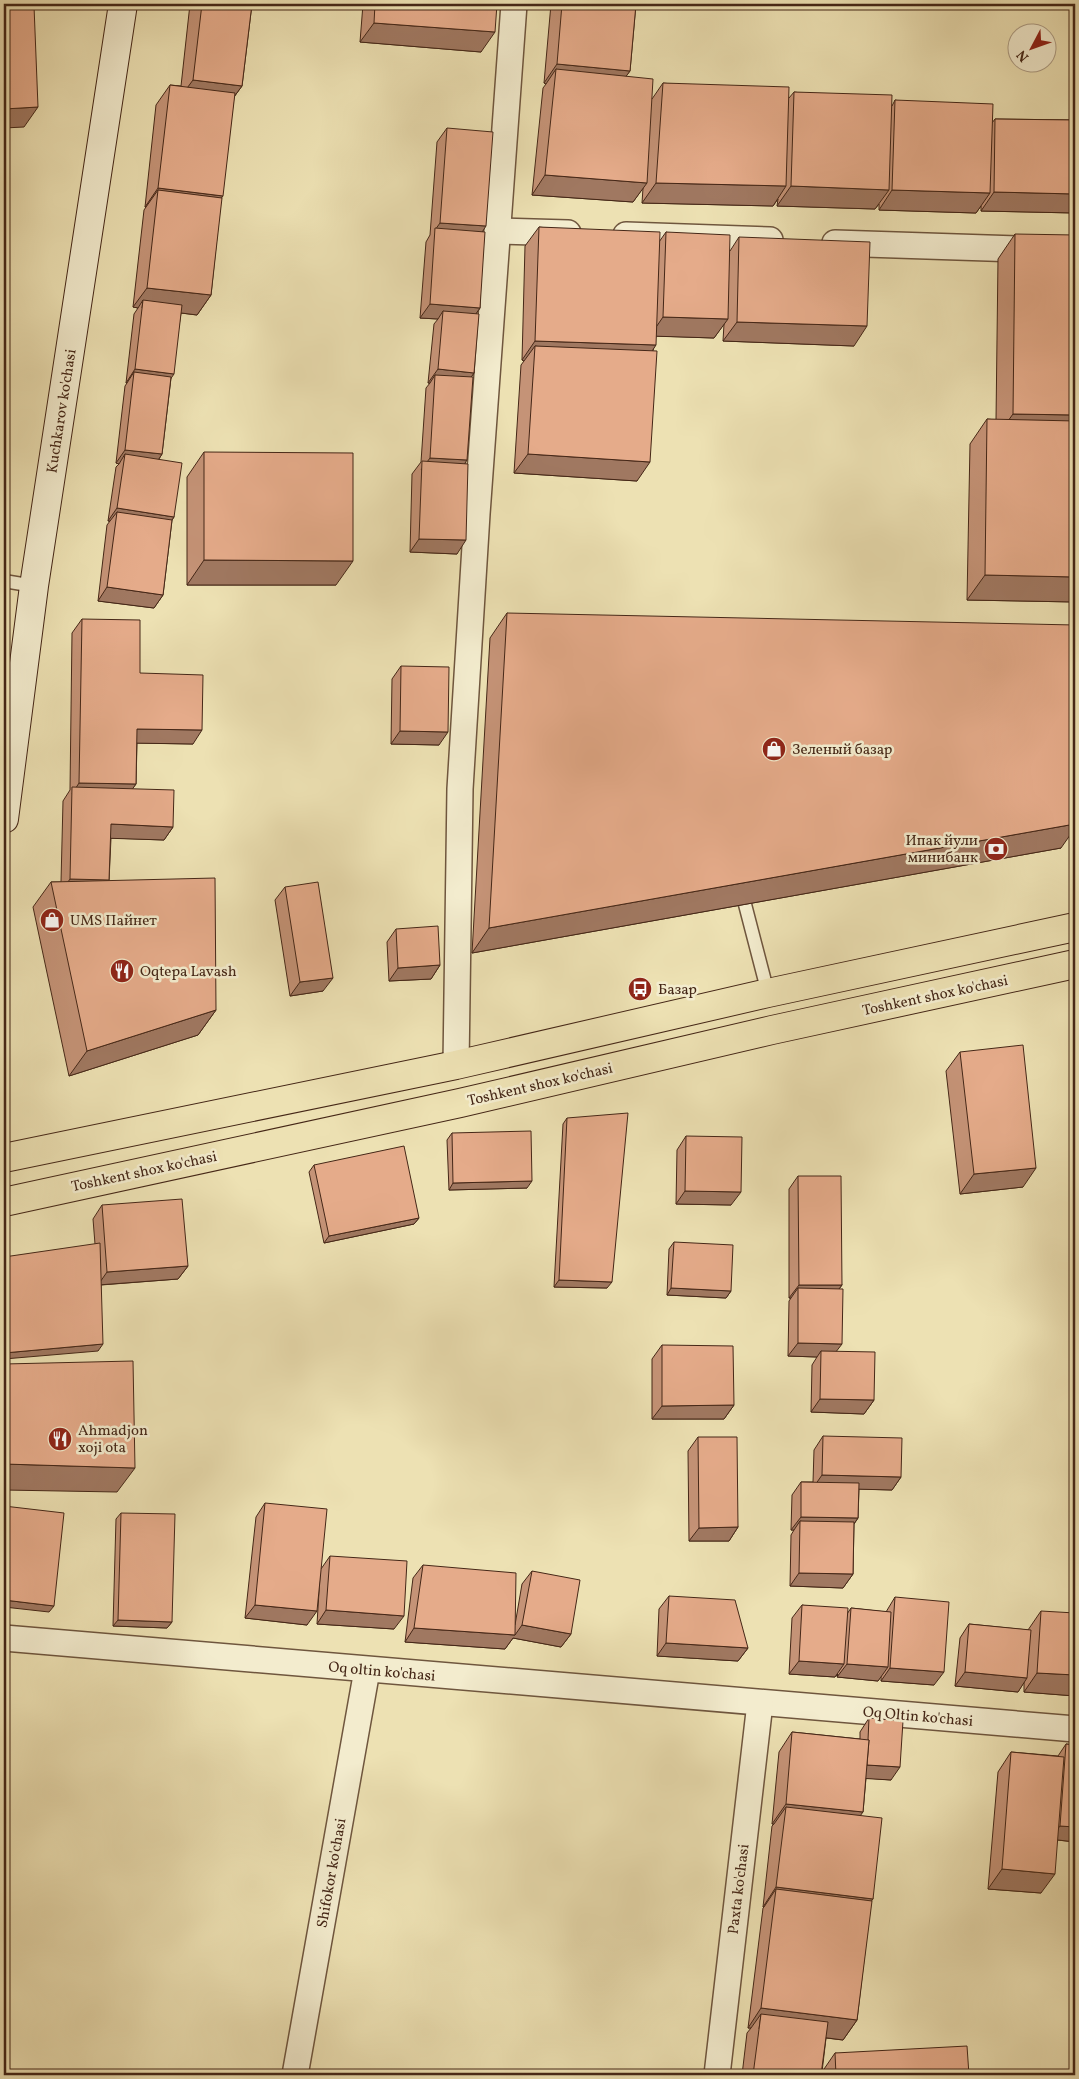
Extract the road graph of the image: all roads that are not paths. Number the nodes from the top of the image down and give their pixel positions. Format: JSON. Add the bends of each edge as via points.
{"nodes":[{"id":1,"x":124,"y":4,"type":"edge"},
{"id":2,"x":514,"y":4,"type":"edge"},
{"id":3,"x":497,"y":231,"type":"junction"},
{"id":4,"x":1075,"y":251,"type":"edge"},
{"id":5,"x":4,"y":581,"type":"edge"},
{"id":6,"x":34,"y":586,"type":"junction"},
{"id":7,"x":4,"y":819,"type":"edge"},
{"id":8,"x":739,"y":880,"type":"edge"},
{"id":9,"x":1075,"y":927,"type":"edge"},
{"id":10,"x":1075,"y":964,"type":"edge"},
{"id":11,"x":768,"y":993,"type":"junction"},
{"id":12,"x":456,"y":1065,"type":"junction"},
{"id":13,"x":4,"y":1158,"type":"edge"},
{"id":14,"x":4,"y":1202,"type":"edge"},
{"id":15,"x":4,"y":1638,"type":"edge"},
{"id":16,"x":366,"y":1670,"type":"junction"},
{"id":17,"x":760,"y":1703,"type":"junction"},
{"id":18,"x":1075,"y":1729,"type":"edge"},
{"id":19,"x":295,"y":2075,"type":"edge"},
{"id":20,"x":717,"y":2075,"type":"edge"}],
"edges":[{"from":1,"to":6,"type":"main road","name":"Kuchkarov ko'chasi"},
{"from":2,"to":3,"type":"street"},
{"from":3,"to":4,"type":"street"},
{"from":3,"to":12,"type":"street","via":[[460,789]]},
{"from":5,"to":6,"type":"lane"},
{"from":6,"to":7,"type":"main road","name":"Kuchkarov ko'chasi"},
{"from":8,"to":11,"type":"lane"},
{"from":9,"to":11,"type":"main road"},
{"from":10,"to":14,"type":"main road","name":"Toshkent shox ko'chasi"},
{"from":11,"to":12,"type":"main road"},
{"from":12,"to":13,"type":"main road"},
{"from":15,"to":16,"type":"street","name":"Oq oltin ko'chasi"},
{"from":16,"to":17,"type":"street","name":"Oq oltin ko'chasi"},
{"from":16,"to":19,"type":"street","name":"Shifokor ko'chasi"},
{"from":17,"to":18,"type":"street","name":"Oq Oltin ko'chasi"},
{"from":17,"to":20,"type":"street","name":"Paxta ko'chasi"}]}
